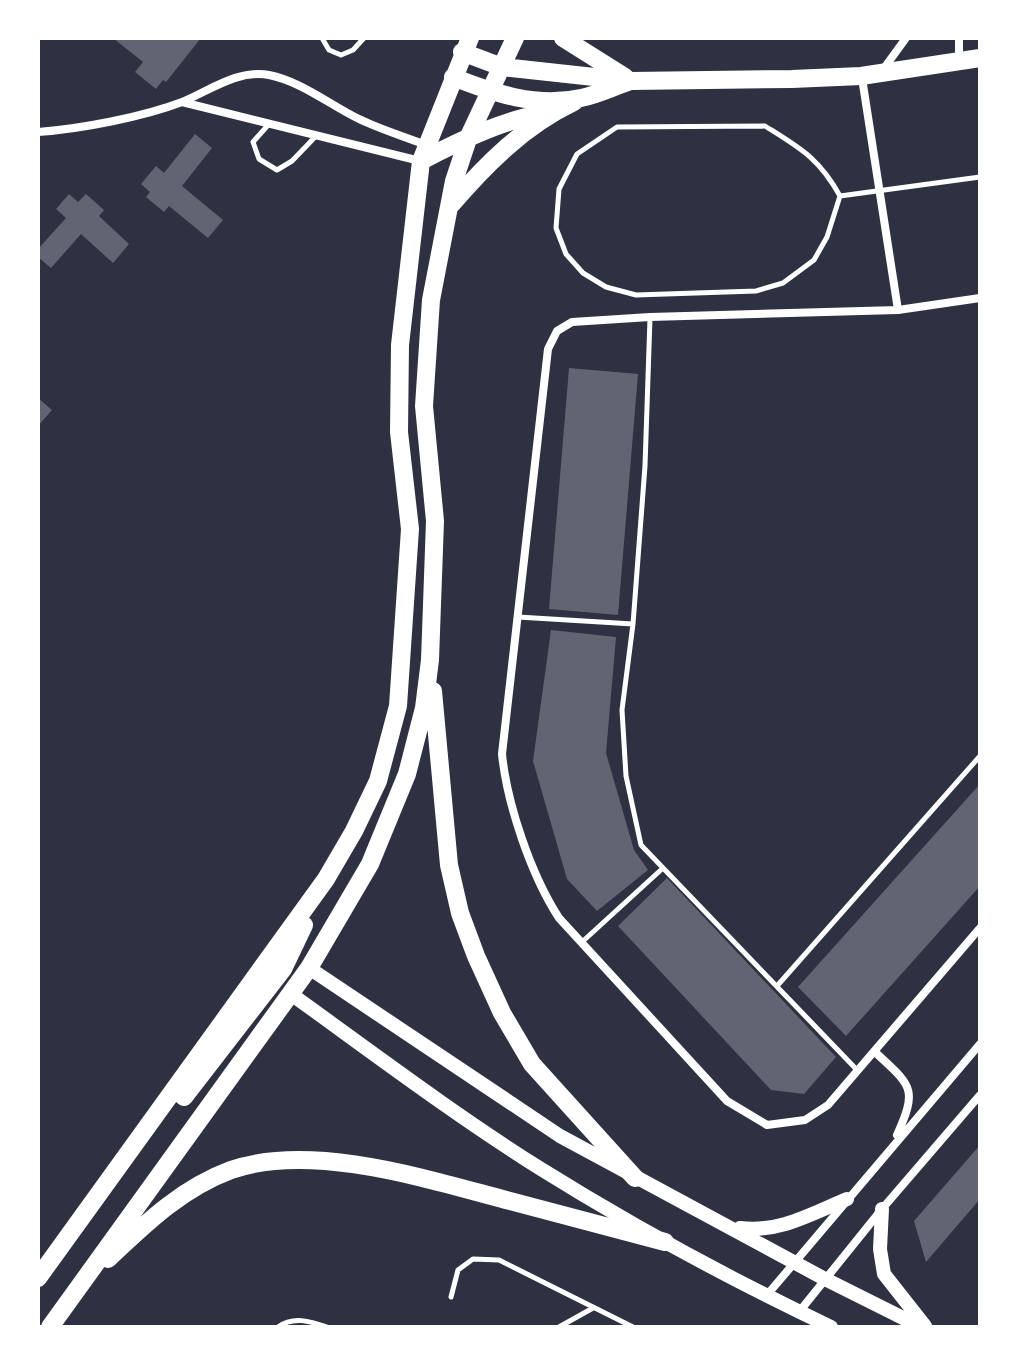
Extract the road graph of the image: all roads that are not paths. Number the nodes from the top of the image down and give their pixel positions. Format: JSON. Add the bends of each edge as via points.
{"nodes":[{"id":1,"x":322,"y":38,"type":"edge"},
{"id":2,"x":364,"y":38,"type":"edge"},
{"id":3,"x":515,"y":38,"type":"edge"},
{"id":4,"x":563,"y":38,"type":"edge"},
{"id":5,"x":906,"y":38,"type":"edge"},
{"id":6,"x":959,"y":38,"type":"edge"},
{"id":7,"x":466,"y":45,"type":"edge"},
{"id":8,"x":980,"y":58,"type":"edge"},
{"id":9,"x":959,"y":61,"type":"junction"},
{"id":10,"x":502,"y":67,"type":"junction"},
{"id":11,"x":882,"y":71,"type":"junction"},
{"id":12,"x":861,"y":76,"type":"junction"},
{"id":13,"x":453,"y":77,"type":"junction"},
{"id":14,"x":631,"y":81,"type":"junction"},
{"id":15,"x":490,"y":92,"type":"junction"},
{"id":16,"x":580,"y":99,"type":"junction"},
{"id":17,"x":182,"y":102,"type":"junction"},
{"id":18,"x":557,"y":110,"type":"junction"},
{"id":19,"x":269,"y":124,"type":"junction"},
{"id":20,"x":38,"y":132,"type":"edge"},
{"id":21,"x":317,"y":135,"type":"junction"},
{"id":22,"x":469,"y":136,"type":"junction"},
{"id":23,"x":429,"y":153,"type":"junction"},
{"id":24,"x":461,"y":161,"type":"junction"},
{"id":25,"x":980,"y":177,"type":"edge"},
{"id":26,"x":880,"y":192,"type":"junction"},
{"id":27,"x":840,"y":196,"type":"junction"},
{"id":28,"x":447,"y":209,"type":"junction"},
{"id":29,"x":980,"y":298,"type":"edge"},
{"id":30,"x":898,"y":310,"type":"junction"},
{"id":31,"x":650,"y":317,"type":"junction"},
{"id":32,"x":517,"y":617,"type":"junction"},
{"id":33,"x":633,"y":624,"type":"junction"},
{"id":34,"x":430,"y":660,"type":"junction"},
{"id":35,"x":980,"y":756,"type":"edge"},
{"id":36,"x":663,"y":868,"type":"junction"},
{"id":37,"x":326,"y":879,"type":"junction"},
{"id":38,"x":980,"y":928,"type":"edge"},
{"id":39,"x":582,"y":943,"type":"junction"},
{"id":40,"x":309,"y":968,"type":"junction"},
{"id":41,"x":283,"y":969,"type":"junction"},
{"id":42,"x":777,"y":987,"type":"junction"},
{"id":43,"x":291,"y":994,"type":"junction"},
{"id":44,"x":980,"y":1044,"type":"edge"},
{"id":45,"x":875,"y":1052,"type":"junction"},
{"id":46,"x":858,"y":1071,"type":"junction"},
{"id":47,"x":980,"y":1095,"type":"edge"},
{"id":48,"x":152,"y":1121,"type":"junction"},
{"id":49,"x":894,"y":1144,"type":"junction"},
{"id":50,"x":635,"y":1178,"type":"junction"},
{"id":51,"x":847,"y":1199,"type":"junction"},
{"id":52,"x":882,"y":1209,"type":"junction"},
{"id":53,"x":728,"y":1226,"type":"junction"},
{"id":54,"x":665,"y":1242,"type":"junction"},
{"id":55,"x":794,"y":1261,"type":"junction"},
{"id":56,"x":38,"y":1278,"type":"edge"},
{"id":57,"x":825,"y":1279,"type":"junction"},
{"id":58,"x":74,"y":1291,"type":"junction"},
{"id":59,"x":767,"y":1295,"type":"junction"},
{"id":60,"x":451,"y":1297,"type":"dead end"},
{"id":61,"x":594,"y":1308,"type":"junction"},
{"id":62,"x":799,"y":1312,"type":"junction"},
{"id":63,"x":51,"y":1327,"type":"edge"},
{"id":64,"x":278,"y":1327,"type":"edge"},
{"id":65,"x":327,"y":1327,"type":"edge"},
{"id":66,"x":559,"y":1327,"type":"edge"},
{"id":67,"x":633,"y":1327,"type":"edge"},
{"id":68,"x":831,"y":1327,"type":"edge"},
{"id":69,"x":923,"y":1327,"type":"edge"}],
"edges":[{"from":1,"to":2,"type":"lane","via":[[329,50],[341,55]]},
{"from":3,"to":10,"type":"main road"},
{"from":4,"to":14,"type":"main road"},
{"from":5,"to":11,"type":"street"},
{"from":6,"to":9,"type":"street"},
{"from":7,"to":10,"type":"main road"},
{"from":7,"to":13,"type":"main road"},
{"from":8,"to":9,"type":"main road"},
{"from":9,"to":11,"type":"main road"},
{"from":10,"to":14,"type":"main road"},
{"from":10,"to":15,"type":"main road"},
{"from":11,"to":12,"type":"main road"},
{"from":12,"to":14,"type":"main road"},
{"from":12,"to":26,"type":"street"},
{"from":13,"to":15,"type":"main road"},
{"from":13,"to":23,"type":"main road"},
{"from":14,"to":16,"type":"main road"},
{"from":15,"to":16,"type":"main road","via":[[532,100]]},
{"from":15,"to":22,"type":"main road"},
{"from":16,"to":18,"type":"main road"},
{"from":17,"to":19,"type":"street"},
{"from":17,"to":20,"type":"street"},
{"from":17,"to":23,"type":"street","via":[[214,85],[266,74]]},
{"from":18,"to":22,"type":"main road"},
{"from":18,"to":28,"type":"main road","via":[[515,139]]},
{"from":19,"to":21,"type":"street"},
{"from":19,"to":21,"type":"lane","via":[[253,142],[259,159],[277,170]]},
{"from":21,"to":23,"type":"street"},
{"from":22,"to":23,"type":"main road"},
{"from":22,"to":24,"type":"main road"},
{"from":23,"to":24,"type":"main road"},
{"from":23,"to":37,"type":"main road","via":[[400,345],[399,432],[410,529],[398,706],[378,781]]},
{"from":24,"to":28,"type":"main road"},
{"from":25,"to":26,"type":"lane"},
{"from":26,"to":27,"type":"lane"},
{"from":26,"to":30,"type":"street"},
{"from":27,"to":27,"type":"lane","via":[[808,153],[765,126],[617,127],[577,154],[559,189],[556,228],[566,254],[606,287],[636,295],[756,291],[783,283],[814,260]]},
{"from":28,"to":34,"type":"main road","via":[[431,300],[424,406],[435,521]]},
{"from":29,"to":30,"type":"street"},
{"from":30,"to":31,"type":"street"},
{"from":31,"to":32,"type":"street","via":[[572,322],[557,331],[548,349]]},
{"from":31,"to":33,"type":"lane"},
{"from":32,"to":33,"type":"lane"},
{"from":32,"to":39,"type":"street","via":[[504,779],[541,891]]},
{"from":33,"to":36,"type":"lane","via":[[622,710],[625,764],[641,845]]},
{"from":34,"to":40,"type":"main road","via":[[424,708],[392,813],[370,864]]},
{"from":34,"to":50,"type":"main road","via":[[449,865],[476,956],[532,1064]]},
{"from":35,"to":42,"type":"lane"},
{"from":36,"to":39,"type":"lane"},
{"from":36,"to":42,"type":"lane"},
{"from":37,"to":41,"type":"main road"},
{"from":37,"to":48,"type":"main road"},
{"from":38,"to":45,"type":"street"},
{"from":39,"to":46,"type":"street","via":[[727,1101],[767,1125],[805,1120],[828,1105]]},
{"from":40,"to":41,"type":"main road"},
{"from":40,"to":43,"type":"main road"},
{"from":40,"to":50,"type":"street","via":[[560,1136]]},
{"from":41,"to":43,"type":"main road"},
{"from":41,"to":48,"type":"main road","via":[[179,1104]]},
{"from":42,"to":46,"type":"lane"},
{"from":43,"to":54,"type":"street","via":[[540,1169]]},
{"from":43,"to":58,"type":"main road"},
{"from":44,"to":49,"type":"street"},
{"from":45,"to":46,"type":"street"},
{"from":45,"to":49,"type":"street","via":[[910,1092]]},
{"from":47,"to":52,"type":"street"},
{"from":48,"to":56,"type":"main road"},
{"from":49,"to":51,"type":"street"},
{"from":50,"to":53,"type":"street"},
{"from":51,"to":53,"type":"street","via":[[777,1228]]},
{"from":51,"to":55,"type":"street"},
{"from":52,"to":57,"type":"street"},
{"from":52,"to":69,"type":"street","via":[[884,1274]]},
{"from":53,"to":55,"type":"street"},
{"from":54,"to":58,"type":"main road","via":[[409,1174],[310,1160],[260,1164],[224,1173],[180,1195]]},
{"from":54,"to":59,"type":"street"},
{"from":55,"to":57,"type":"street"},
{"from":55,"to":59,"type":"street"},
{"from":57,"to":62,"type":"street"},
{"from":57,"to":69,"type":"street"},
{"from":58,"to":63,"type":"main road"},
{"from":59,"to":62,"type":"street"},
{"from":60,"to":61,"type":"lane","via":[[458,1270],[473,1259],[499,1260]]},
{"from":61,"to":66,"type":"lane"},
{"from":61,"to":67,"type":"lane"},
{"from":62,"to":68,"type":"street"},
{"from":64,"to":65,"type":"lane","via":[[306,1319]]}]}
